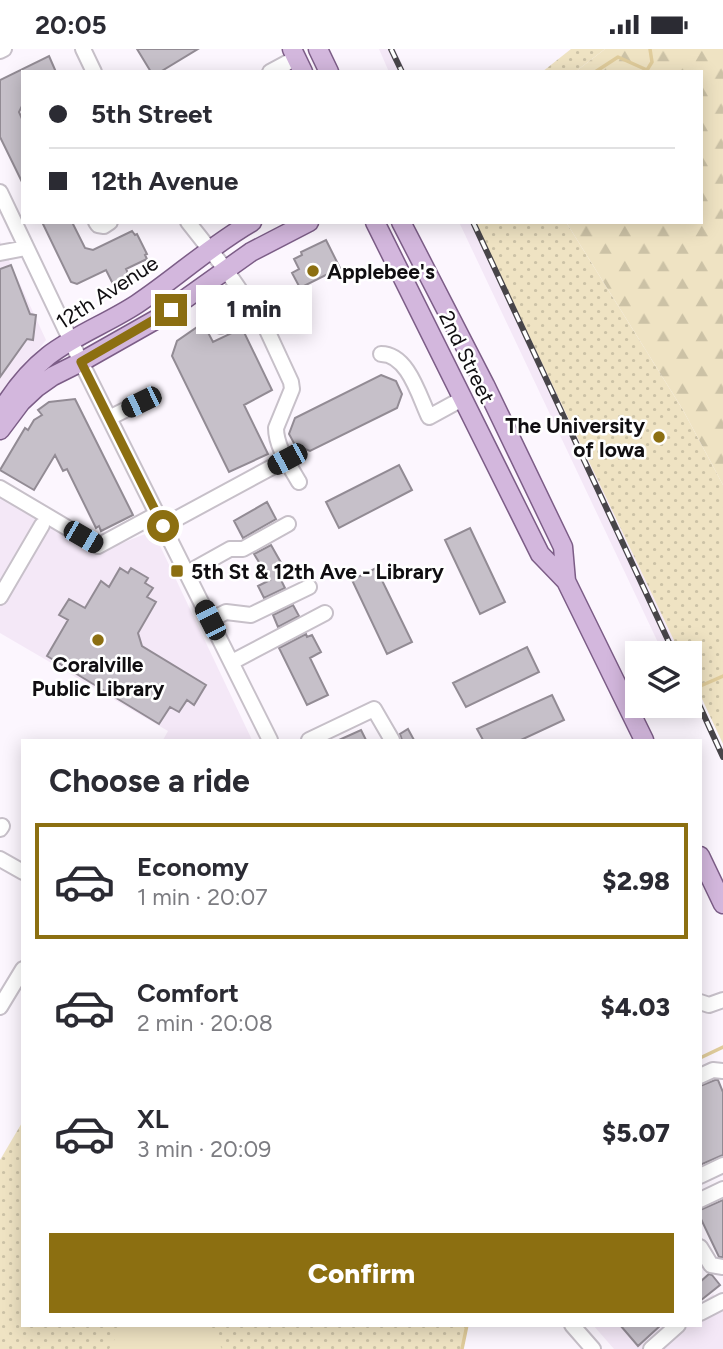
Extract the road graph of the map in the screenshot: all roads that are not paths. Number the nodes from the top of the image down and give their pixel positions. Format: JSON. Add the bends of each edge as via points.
{"nodes":[{"id":1,"x":83,"y":49,"type":"edge"},
{"id":2,"x":318,"y":49,"type":"edge"},
{"id":3,"x":297,"y":59,"type":"edge"},
{"id":4,"x":93,"y":70,"type":"edge"},
{"id":5,"x":274,"y":70,"type":"edge"},
{"id":6,"x":328,"y":70,"type":"edge"},
{"id":7,"x":0,"y":192,"type":"edge"},
{"id":8,"x":190,"y":224,"type":"edge"},
{"id":9,"x":248,"y":224,"type":"edge"},
{"id":10,"x":305,"y":224,"type":"edge"},
{"id":11,"x":376,"y":224,"type":"edge"},
{"id":12,"x":402,"y":224,"type":"edge"},
{"id":13,"x":18,"y":230,"type":"junction"},
{"id":14,"x":0,"y":247,"type":"edge"},
{"id":15,"x":26,"y":248,"type":"junction"},
{"id":16,"x":210,"y":249,"type":"junction"},
{"id":17,"x":0,"y":253,"type":"edge"},
{"id":18,"x":226,"y":270,"type":"junction"},
{"id":19,"x":254,"y":310,"type":"junction"},
{"id":20,"x":221,"y":326,"type":"dead end"},
{"id":21,"x":71,"y":342,"type":"junction"},
{"id":22,"x":381,"y":354,"type":"dead end"},
{"id":23,"x":81,"y":362,"type":"junction"},
{"id":24,"x":6,"y":391,"type":"edge"},
{"id":25,"x":462,"y":399,"type":"junction"},
{"id":26,"x":141,"y":402,"type":"dead end"},
{"id":27,"x":0,"y":414,"type":"edge"},
{"id":28,"x":109,"y":418,"type":"junction"},
{"id":29,"x":0,"y":430,"type":"edge"},
{"id":30,"x":287,"y":459,"type":"junction"},
{"id":31,"x":299,"y":482,"type":"dead end"},
{"id":32,"x":0,"y":488,"type":"edge"},
{"id":33,"x":160,"y":520,"type":"junction"},
{"id":34,"x":288,"y":524,"type":"dead end"},
{"id":35,"x":42,"y":525,"type":"dead end"},
{"id":36,"x":187,"y":573,"type":"junction"},
{"id":37,"x":566,"y":581,"type":"junction"},
{"id":38,"x":309,"y":587,"type":"dead end"},
{"id":39,"x":0,"y":597,"type":"edge"},
{"id":40,"x":325,"y":613,"type":"dead end"},
{"id":41,"x":210,"y":620,"type":"junction"},
{"id":42,"x":232,"y":662,"type":"junction"},
{"id":43,"x":270,"y":739,"type":"edge"},
{"id":44,"x":311,"y":739,"type":"edge"},
{"id":45,"x":391,"y":739,"type":"edge"},
{"id":46,"x":644,"y":739,"type":"edge"},
{"id":47,"x":0,"y":859,"type":"edge"},
{"id":48,"x":702,"y":860,"type":"edge"},
{"id":49,"x":21,"y":871,"type":"edge"},
{"id":50,"x":723,"y":904,"type":"edge"},
{"id":51,"x":21,"y":972,"type":"edge"},
{"id":52,"x":0,"y":1007,"type":"edge"},
{"id":53,"x":723,"y":1071,"type":"edge"},
{"id":54,"x":702,"y":1075,"type":"edge"},
{"id":55,"x":723,"y":1165,"type":"edge"},
{"id":56,"x":702,"y":1175,"type":"edge"},
{"id":57,"x":723,"y":1189,"type":"edge"},
{"id":58,"x":702,"y":1200,"type":"edge"},
{"id":59,"x":702,"y":1250,"type":"edge"},
{"id":60,"x":723,"y":1267,"type":"edge"},
{"id":61,"x":723,"y":1301,"type":"edge"},
{"id":62,"x":702,"y":1312,"type":"edge"},
{"id":63,"x":579,"y":1327,"type":"edge"},
{"id":64,"x":675,"y":1327,"type":"edge"},
{"id":65,"x":593,"y":1349,"type":"edge"},
{"id":66,"x":651,"y":1349,"type":"edge"}],
"edges":[{"from":1,"to":4,"type":"street"},
{"from":2,"to":6,"type":"main road"},
{"from":3,"to":5,"type":"street"},
{"from":7,"to":13,"type":"street"},
{"from":8,"to":16,"type":"street"},
{"from":9,"to":16,"type":"main road","name":"12th Avenue"},
{"from":10,"to":18,"type":"main road"},
{"from":11,"to":25,"type":"main road","name":"2nd Street"},
{"from":12,"to":37,"type":"main road","name":"2nd Street","via":[[563,547]]},
{"from":13,"to":14,"type":"street"},
{"from":13,"to":15,"type":"street"},
{"from":15,"to":17,"type":"street"},
{"from":15,"to":21,"type":"street"},
{"from":16,"to":18,"type":"street"},
{"from":16,"to":21,"type":"main road","name":"12th Avenue","via":[[136,304]]},
{"from":18,"to":19,"type":"street"},
{"from":18,"to":23,"type":"main road","via":[[171,310]]},
{"from":19,"to":20,"type":"street"},
{"from":19,"to":30,"type":"street","via":[[291,381],[276,428]]},
{"from":21,"to":23,"type":"street"},
{"from":21,"to":24,"type":"main road","name":"12th Avenue"},
{"from":22,"to":25,"type":"street","via":[[393,356],[406,367],[429,417]]},
{"from":23,"to":28,"type":"street"},
{"from":23,"to":29,"type":"main road","via":[[36,388]]},
{"from":24,"to":27,"type":"main road","name":"12th Avenue"},
{"from":25,"to":37,"type":"main road","name":"2nd Street","via":[[540,554]]},
{"from":26,"to":28,"type":"street"},
{"from":28,"to":33,"type":"street"},
{"from":30,"to":31,"type":"street"},
{"from":30,"to":33,"type":"street"},
{"from":32,"to":33,"type":"street","via":[[98,546]]},
{"from":33,"to":36,"type":"street"},
{"from":34,"to":36,"type":"street"},
{"from":35,"to":39,"type":"street"},
{"from":36,"to":41,"type":"street"},
{"from":37,"to":46,"type":"main road","name":"2nd Street"},
{"from":38,"to":41,"type":"street","via":[[251,615],[226,612]]},
{"from":40,"to":42,"type":"street"},
{"from":41,"to":42,"type":"street"},
{"from":42,"to":43,"type":"street"},
{"from":44,"to":45,"type":"street","via":[[374,709]]},
{"from":47,"to":49,"type":"street"},
{"from":48,"to":50,"type":"main road"},
{"from":51,"to":52,"type":"street"},
{"from":53,"to":54,"type":"street"},
{"from":55,"to":56,"type":"street"},
{"from":57,"to":58,"type":"street"},
{"from":59,"to":60,"type":"street","via":[[711,1265]]},
{"from":61,"to":62,"type":"street"},
{"from":63,"to":65,"type":"street"},
{"from":64,"to":66,"type":"street"}]}
